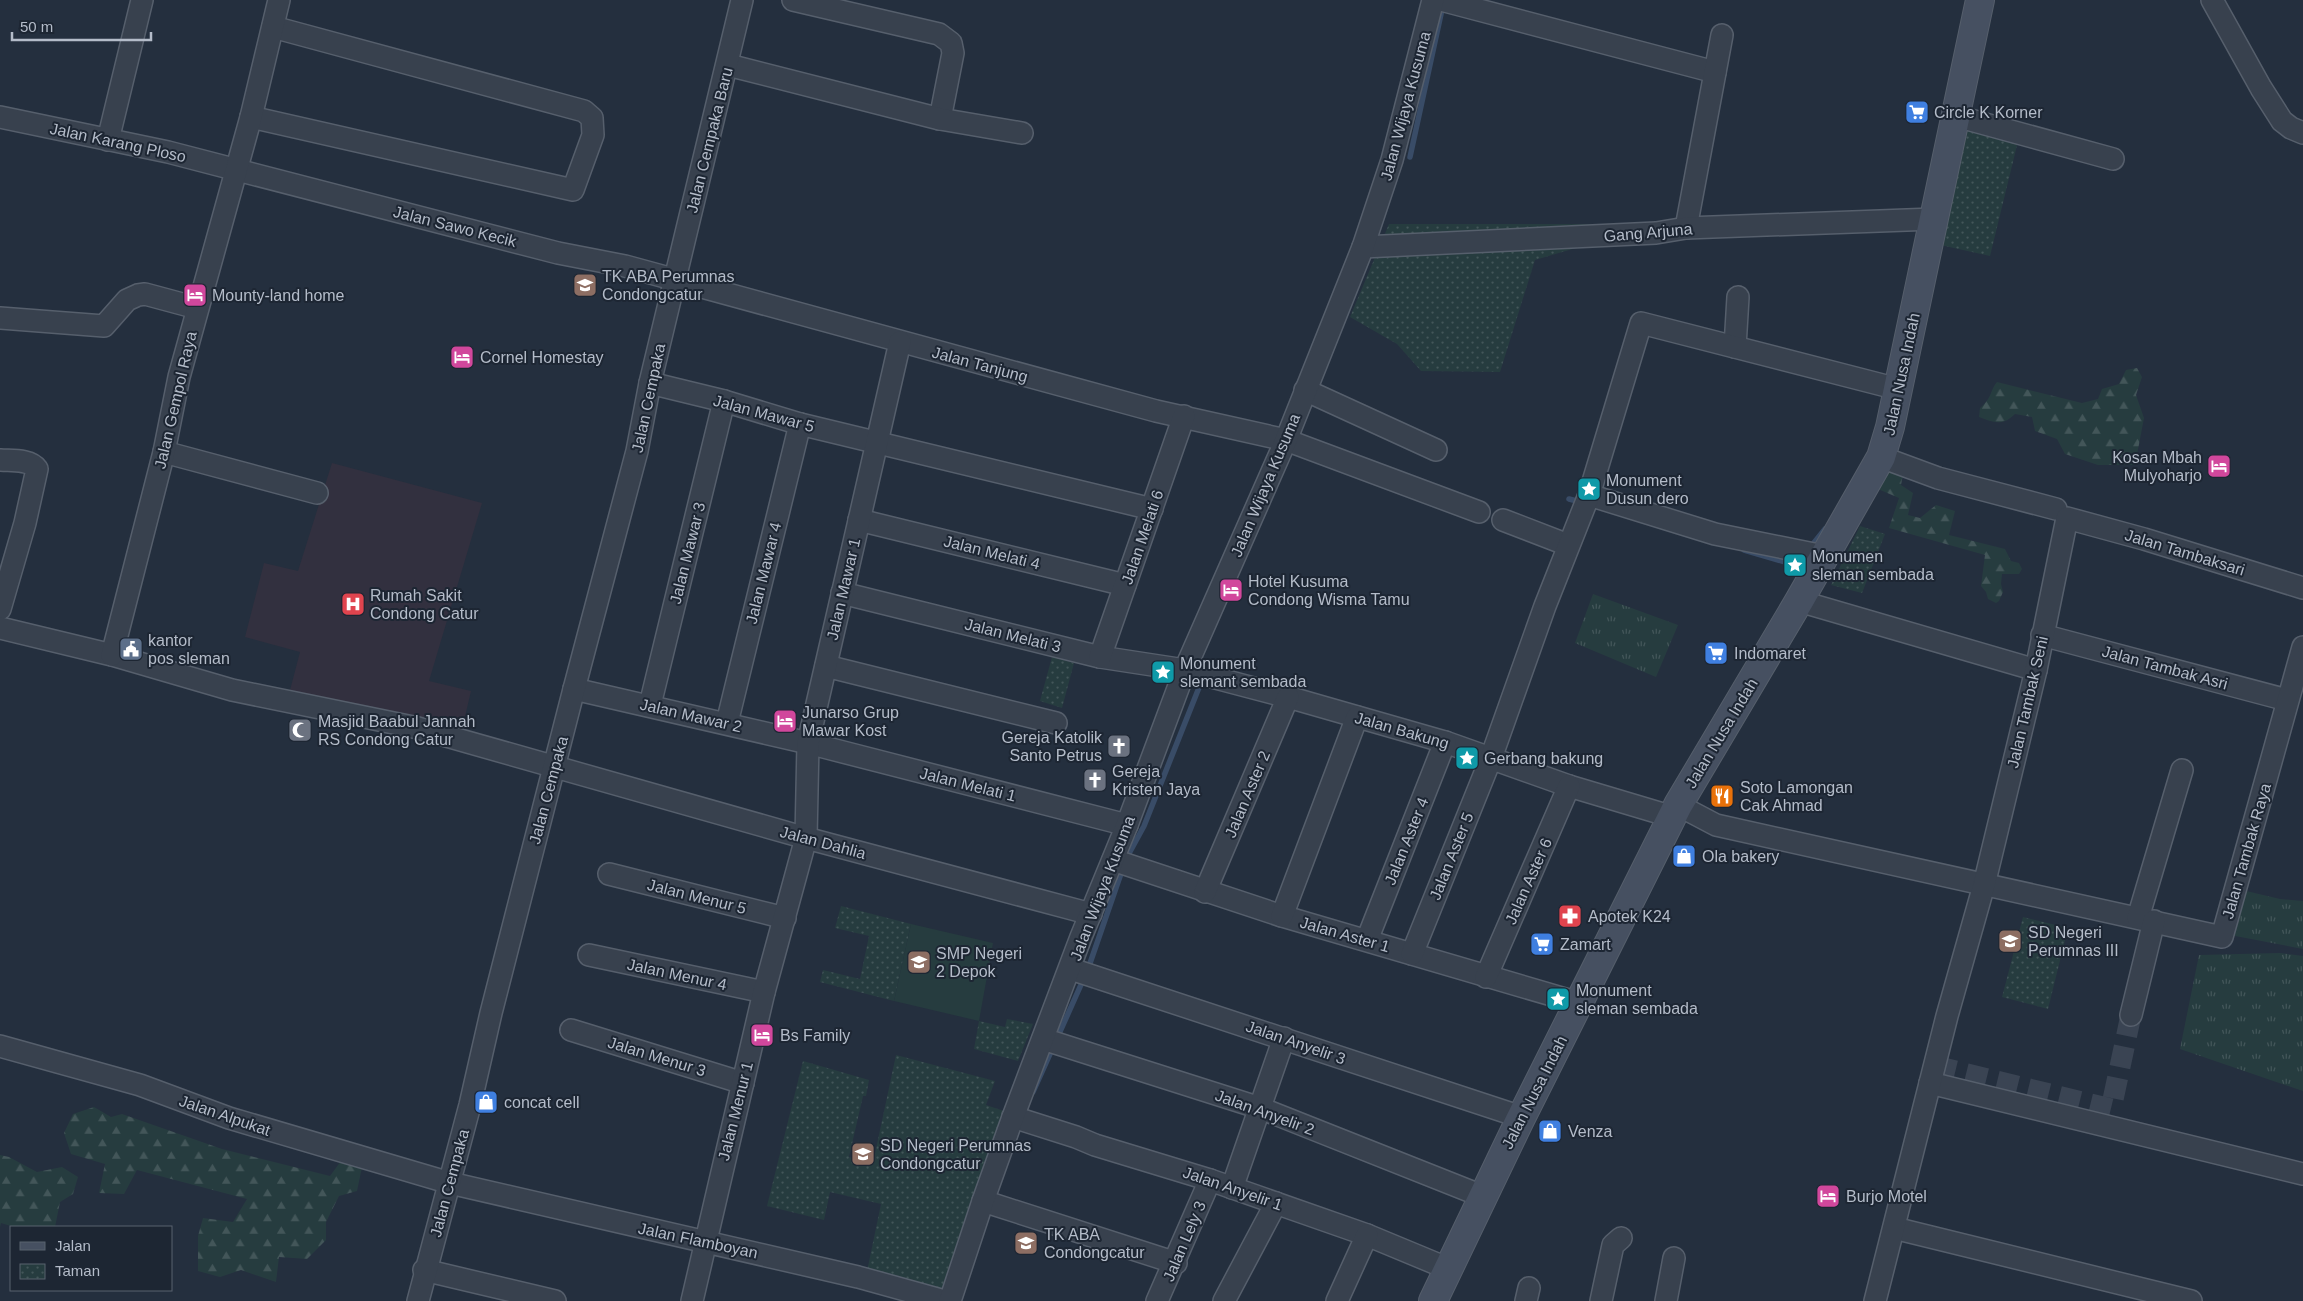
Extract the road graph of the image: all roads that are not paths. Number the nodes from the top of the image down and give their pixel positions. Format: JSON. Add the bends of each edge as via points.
{"nodes":[{"id":1,"x":142,"y":0,"type":"edge"},
{"id":2,"x":279,"y":0,"type":"edge"},
{"id":3,"x":742,"y":0,"type":"edge"},
{"id":4,"x":793,"y":0,"type":"edge"},
{"id":5,"x":1433,"y":0,"type":"edge"},
{"id":6,"x":1441,"y":0,"type":"edge"},
{"id":7,"x":1980,"y":0,"type":"edge"},
{"id":8,"x":2212,"y":0,"type":"edge"},
{"id":9,"x":273,"y":27,"type":"junction"},
{"id":10,"x":1722,"y":35,"type":"dead end"},
{"id":11,"x":728,"y":65,"type":"junction"},
{"id":12,"x":1715,"y":72,"type":"junction"},
{"id":13,"x":1956,"y":116,"type":"junction"},
{"id":14,"x":0,"y":117,"type":"edge"},
{"id":15,"x":251,"y":117,"type":"junction"},
{"id":16,"x":940,"y":119,"type":"junction"},
{"id":17,"x":1022,"y":133,"type":"dead end"},
{"id":18,"x":2303,"y":133,"type":"edge"},
{"id":19,"x":108,"y":140,"type":"junction"},
{"id":20,"x":2113,"y":159,"type":"dead end"},
{"id":21,"x":235,"y":170,"type":"junction"},
{"id":22,"x":1934,"y":219,"type":"junction"},
{"id":23,"x":1686,"y":228,"type":"junction"},
{"id":24,"x":1363,"y":246,"type":"junction"},
{"id":25,"x":676,"y":279,"type":"junction"},
{"id":26,"x":1738,"y":297,"type":"dead end"},
{"id":27,"x":197,"y":308,"type":"junction"},
{"id":28,"x":0,"y":318,"type":"edge"},
{"id":29,"x":900,"y":342,"type":"junction"},
{"id":30,"x":1735,"y":347,"type":"junction"},
{"id":31,"x":650,"y":383,"type":"junction"},
{"id":32,"x":1898,"y":389,"type":"junction"},
{"id":33,"x":1305,"y":390,"type":"junction"},
{"id":34,"x":724,"y":401,"type":"junction"},
{"id":35,"x":1184,"y":416,"type":"junction"},
{"id":36,"x":800,"y":424,"type":"junction"},
{"id":37,"x":1286,"y":440,"type":"junction"},
{"id":38,"x":878,"y":442,"type":"junction"},
{"id":39,"x":1436,"y":450,"type":"dead end"},
{"id":40,"x":164,"y":452,"type":"junction"},
{"id":41,"x":1881,"y":457,"type":"junction"},
{"id":42,"x":0,"y":460,"type":"edge"},
{"id":43,"x":318,"y":493,"type":"dead end"},
{"id":44,"x":1589,"y":495,"type":"junction"},
{"id":45,"x":1152,"y":509,"type":"junction"},
{"id":46,"x":1479,"y":512,"type":"dead end"},
{"id":47,"x":2061,"y":514,"type":"junction"},
{"id":48,"x":859,"y":520,"type":"junction"},
{"id":49,"x":1503,"y":520,"type":"dead end"},
{"id":50,"x":1568,"y":545,"type":"junction"},
{"id":51,"x":1824,"y":556,"type":"junction"},
{"id":52,"x":1125,"y":585,"type":"junction"},
{"id":53,"x":2303,"y":588,"type":"edge"},
{"id":54,"x":842,"y":593,"type":"junction"},
{"id":55,"x":1800,"y":601,"type":"junction"},
{"id":56,"x":0,"y":609,"type":"edge"},
{"id":57,"x":0,"y":628,"type":"edge"},
{"id":58,"x":2042,"y":635,"type":"junction"},
{"id":59,"x":2303,"y":647,"type":"edge"},
{"id":60,"x":112,"y":655,"type":"junction"},
{"id":61,"x":1100,"y":657,"type":"junction"},
{"id":62,"x":826,"y":666,"type":"junction"},
{"id":63,"x":1185,"y":670,"type":"junction"},
{"id":64,"x":2036,"y":670,"type":"junction"},
{"id":65,"x":574,"y":689,"type":"junction"},
{"id":66,"x":1288,"y":697,"type":"junction"},
{"id":67,"x":2288,"y":700,"type":"junction"},
{"id":68,"x":650,"y":705,"type":"junction"},
{"id":69,"x":1357,"y":717,"type":"junction"},
{"id":70,"x":727,"y":723,"type":"junction"},
{"id":71,"x":1056,"y":723,"type":"dead end"},
{"id":72,"x":1445,"y":742,"type":"junction"},
{"id":73,"x":808,"y":743,"type":"junction"},
{"id":74,"x":1491,"y":758,"type":"junction"},
{"id":75,"x":555,"y":766,"type":"junction"},
{"id":76,"x":2182,"y":770,"type":"dead end"},
{"id":77,"x":1569,"y":786,"type":"junction"},
{"id":78,"x":1676,"y":811,"type":"junction"},
{"id":79,"x":1127,"y":825,"type":"junction"},
{"id":80,"x":806,"y":838,"type":"junction"},
{"id":81,"x":1119,"y":863,"type":"junction"},
{"id":82,"x":609,"y":874,"type":"dead end"},
{"id":83,"x":1984,"y":885,"type":"junction"},
{"id":84,"x":1205,"y":892,"type":"junction"},
{"id":85,"x":1091,"y":914,"type":"junction"},
{"id":86,"x":1282,"y":916,"type":"junction"},
{"id":87,"x":785,"y":918,"type":"junction"},
{"id":88,"x":2146,"y":920,"type":"junction"},
{"id":89,"x":1367,"y":940,"type":"junction"},
{"id":90,"x":1412,"y":954,"type":"junction"},
{"id":91,"x":590,"y":955,"type":"dead end"},
{"id":92,"x":1078,"y":970,"type":"junction"},
{"id":93,"x":1486,"y":977,"type":"junction"},
{"id":94,"x":764,"y":992,"type":"junction"},
{"id":95,"x":1579,"y":1003,"type":"junction"},
{"id":96,"x":2131,"y":1015,"type":"tunnel mouth"},
{"id":97,"x":571,"y":1030,"type":"dead end"},
{"id":98,"x":1284,"y":1038,"type":"junction"},
{"id":99,"x":1050,"y":1041,"type":"junction"},
{"id":100,"x":0,"y":1046,"type":"edge"},
{"id":101,"x":742,"y":1083,"type":"junction"},
{"id":102,"x":1930,"y":1083,"type":"junction"},
{"id":103,"x":1260,"y":1108,"type":"junction"},
{"id":104,"x":1013,"y":1117,"type":"junction"},
{"id":105,"x":1519,"y":1122,"type":"junction"},
{"id":106,"x":2303,"y":1174,"type":"edge"},
{"id":107,"x":1210,"y":1180,"type":"junction"},
{"id":108,"x":450,"y":1183,"type":"junction"},
{"id":109,"x":1232,"y":1188,"type":"junction"},
{"id":110,"x":1482,"y":1196,"type":"junction"},
{"id":111,"x":983,"y":1200,"type":"junction"},
{"id":112,"x":1276,"y":1203,"type":"junction"},
{"id":113,"x":1894,"y":1228,"type":"junction"},
{"id":114,"x":1367,"y":1236,"type":"junction"},
{"id":115,"x":1621,"y":1238,"type":"dead end"},
{"id":116,"x":707,"y":1241,"type":"junction"},
{"id":117,"x":1674,"y":1258,"type":"dead end"},
{"id":118,"x":1176,"y":1263,"type":"junction"},
{"id":119,"x":1449,"y":1268,"type":"junction"},
{"id":120,"x":424,"y":1270,"type":"junction"},
{"id":121,"x":507,"y":1295,"type":"edge"},
{"id":122,"x":418,"y":1301,"type":"edge"},
{"id":123,"x":555,"y":1301,"type":"edge"},
{"id":124,"x":692,"y":1301,"type":"edge"},
{"id":125,"x":945,"y":1301,"type":"edge"},
{"id":126,"x":950,"y":1301,"type":"edge"},
{"id":127,"x":1157,"y":1301,"type":"edge"},
{"id":128,"x":1224,"y":1301,"type":"edge"},
{"id":129,"x":1337,"y":1301,"type":"edge"},
{"id":130,"x":1433,"y":1301,"type":"edge"},
{"id":131,"x":1601,"y":1301,"type":"edge"},
{"id":132,"x":1666,"y":1301,"type":"edge"},
{"id":133,"x":1875,"y":1301,"type":"edge"},
{"id":134,"x":2191,"y":1301,"type":"edge"}],
"edges":[{"from":1,"to":19,"type":"street"},
{"from":2,"to":9,"type":"street","name":"Jalan Gempol Raya"},
{"from":3,"to":11,"type":"street","name":"Jalan Cempaka Baru"},
{"from":4,"to":16,"type":"street","via":[[939,34],[947,39],[953,53]]},
{"from":5,"to":24,"type":"street","name":"Jalan Wijaya Kusuma","via":[[1392,160]]},
{"from":6,"to":12,"type":"street"},
{"from":7,"to":13,"type":"main road","name":"Jalan Nusa Indah"},
{"from":8,"to":18,"type":"street","via":[[2260,88],[2282,121]]},
{"from":9,"to":15,"type":"street","name":"Jalan Gempol Raya"},
{"from":9,"to":15,"type":"street","via":[[584,111],[592,118],[593,135],[573,190]]},
{"from":10,"to":12,"type":"street"},
{"from":11,"to":16,"type":"street"},
{"from":11,"to":25,"type":"street","name":"Jalan Cempaka Baru","via":[[698,177]]},
{"from":12,"to":23,"type":"street"},
{"from":13,"to":20,"type":"street"},
{"from":13,"to":22,"type":"main road","name":"Jalan Nusa Indah"},
{"from":14,"to":19,"type":"street","name":"Jalan Karang Ploso"},
{"from":15,"to":21,"type":"street","name":"Jalan Gempol Raya"},
{"from":16,"to":17,"type":"street"},
{"from":19,"to":21,"type":"street","name":"Jalan Karang Ploso"},
{"from":21,"to":25,"type":"street","name":"Jalan Sawo Kecik","via":[[558,253]]},
{"from":21,"to":27,"type":"street","name":"Jalan Gempol Raya"},
{"from":22,"to":23,"type":"street","name":"Gang Arjuna"},
{"from":22,"to":32,"type":"main road","name":"Jalan Nusa Indah"},
{"from":23,"to":24,"type":"street","name":"Gang Arjuna","via":[[1656,233]]},
{"from":24,"to":33,"type":"street","name":"Jalan Wijaya Kusuma"},
{"from":25,"to":29,"type":"street","name":"Jalan Tanjung"},
{"from":25,"to":31,"type":"street","name":"Jalan Cempaka"},
{"from":26,"to":30,"type":"street"},
{"from":27,"to":28,"type":"street","via":[[145,294],[126,300],[104,326]]},
{"from":27,"to":40,"type":"street","name":"Jalan Gempol Raya"},
{"from":29,"to":35,"type":"street","name":"Jalan Tanjung"},
{"from":29,"to":38,"type":"street","name":"Jalan Mawar 1"},
{"from":30,"to":32,"type":"street"},
{"from":30,"to":44,"type":"street","name":"Jalan Aster 5","via":[[1641,322]]},
{"from":31,"to":34,"type":"street","name":"Jalan Mawar 5"},
{"from":31,"to":65,"type":"street","name":"Jalan Cempaka","via":[[637,451]]},
{"from":32,"to":41,"type":"main road","name":"Jalan Nusa Indah"},
{"from":33,"to":37,"type":"street","name":"Jalan Wijaya Kusuma"},
{"from":33,"to":39,"type":"street"},
{"from":34,"to":36,"type":"street","name":"Jalan Mawar 5"},
{"from":34,"to":68,"type":"street","name":"Jalan Mawar 3"},
{"from":35,"to":37,"type":"street","name":"Jalan Tanjung"},
{"from":35,"to":45,"type":"street","name":"Jalan Melati 6"},
{"from":36,"to":38,"type":"street","name":"Jalan Mawar 5"},
{"from":36,"to":70,"type":"street","name":"Jalan Mawar 4"},
{"from":37,"to":46,"type":"street","name":"Jalan Tanjung"},
{"from":37,"to":63,"type":"street","name":"Jalan Wijaya Kusuma"},
{"from":38,"to":45,"type":"street","name":"Jalan Mawar 5"},
{"from":38,"to":48,"type":"street","name":"Jalan Mawar 1"},
{"from":40,"to":43,"type":"street"},
{"from":40,"to":60,"type":"street","name":"Jalan Gempol Raya"},
{"from":41,"to":47,"type":"street","name":"Jalan Tambaksari","via":[[1938,478]]},
{"from":41,"to":51,"type":"main road","name":"Jalan Nusa Indah"},
{"from":42,"to":56,"type":"street","via":[[28,463],[37,469]]},
{"from":44,"to":50,"type":"street","name":"Jalan Aster 5"},
{"from":44,"to":51,"type":"street","via":[[1715,534]]},
{"from":45,"to":52,"type":"street","name":"Jalan Melati 6"},
{"from":47,"to":53,"type":"street","name":"Jalan Tambaksari"},
{"from":47,"to":58,"type":"street","name":"Jalan Tambak Seni"},
{"from":48,"to":52,"type":"street","name":"Jalan Melati 4"},
{"from":48,"to":54,"type":"street","name":"Jalan Mawar 1"},
{"from":49,"to":50,"type":"street"},
{"from":50,"to":74,"type":"street","name":"Jalan Aster 5"},
{"from":51,"to":55,"type":"main road","name":"Jalan Nusa Indah"},
{"from":52,"to":61,"type":"street","name":"Jalan Melati 6"},
{"from":54,"to":61,"type":"street","name":"Jalan Melati 3"},
{"from":54,"to":62,"type":"street","name":"Jalan Mawar 1"},
{"from":55,"to":64,"type":"street"},
{"from":55,"to":78,"type":"main road","name":"Jalan Nusa Indah"},
{"from":57,"to":60,"type":"street","name":"Jalan Dahlia"},
{"from":58,"to":64,"type":"street","name":"Jalan Tambak Seni"},
{"from":58,"to":67,"type":"street","name":"Jalan Tambak Asri"},
{"from":59,"to":67,"type":"street","name":"Jalan Tambak Raya"},
{"from":60,"to":75,"type":"street","name":"Jalan Dahlia","via":[[232,690],[418,728]]},
{"from":61,"to":63,"type":"street","name":"Jalan Melati 3"},
{"from":62,"to":71,"type":"street"},
{"from":62,"to":73,"type":"street","name":"Jalan Mawar 1"},
{"from":63,"to":66,"type":"street","name":"Jalan Bakung"},
{"from":63,"to":79,"type":"street","name":"Jalan Wijaya Kusuma"},
{"from":64,"to":83,"type":"street","name":"Jalan Tambak Seni"},
{"from":65,"to":68,"type":"street","name":"Jalan Mawar 2"},
{"from":65,"to":75,"type":"street","name":"Jalan Cempaka"},
{"from":66,"to":69,"type":"street","name":"Jalan Bakung"},
{"from":66,"to":84,"type":"street","name":"Jalan Aster 2"},
{"from":67,"to":88,"type":"street","name":"Jalan Tambak Raya","via":[[2222,937]]},
{"from":68,"to":70,"type":"street","name":"Jalan Mawar 2"},
{"from":69,"to":72,"type":"street","name":"Jalan Bakung"},
{"from":69,"to":86,"type":"street"},
{"from":70,"to":73,"type":"street","name":"Jalan Mawar 2"},
{"from":72,"to":74,"type":"street","name":"Jalan Bakung"},
{"from":72,"to":89,"type":"street","name":"Jalan Aster 4"},
{"from":73,"to":79,"type":"street","name":"Jalan Melati 1"},
{"from":73,"to":80,"type":"street","name":"Jalan Mawar 1"},
{"from":74,"to":77,"type":"street","name":"Jalan Bakung"},
{"from":74,"to":90,"type":"street","name":"Jalan Aster 5"},
{"from":75,"to":80,"type":"street","name":"Jalan Dahlia"},
{"from":75,"to":108,"type":"street","name":"Jalan Cempaka"},
{"from":76,"to":88,"type":"street"},
{"from":77,"to":78,"type":"street","name":"Jalan Bakung"},
{"from":77,"to":93,"type":"street","name":"Jalan Aster 6"},
{"from":78,"to":83,"type":"street","name":"Jalan Tambak Raya","via":[[1716,825]]},
{"from":78,"to":95,"type":"main road","name":"Jalan Nusa Indah"},
{"from":79,"to":81,"type":"street","name":"Jalan Wijaya Kusuma"},
{"from":80,"to":85,"type":"street","name":"Jalan Dahlia"},
{"from":80,"to":87,"type":"street","name":"Jalan Menur 1"},
{"from":81,"to":84,"type":"street","name":"Jalan Aster 1"},
{"from":81,"to":85,"type":"street","name":"Jalan Wijaya Kusuma"},
{"from":82,"to":87,"type":"street","name":"Jalan Menur 5"},
{"from":83,"to":88,"type":"street","name":"Jalan Tambak Raya"},
{"from":83,"to":102,"type":"street","name":"Jalan Tambak Seni"},
{"from":84,"to":86,"type":"street","name":"Jalan Aster 1"},
{"from":85,"to":92,"type":"street","name":"Jalan Wijaya Kusuma"},
{"from":86,"to":89,"type":"street","name":"Jalan Aster 1"},
{"from":87,"to":94,"type":"street","name":"Jalan Menur 1"},
{"from":88,"to":96,"type":"street"},
{"from":89,"to":90,"type":"street","name":"Jalan Aster 1"},
{"from":90,"to":93,"type":"street","name":"Jalan Aster 1"},
{"from":91,"to":94,"type":"street","name":"Jalan Menur 4"},
{"from":92,"to":98,"type":"street","name":"Jalan Anyelir 3"},
{"from":92,"to":99,"type":"street","name":"Jalan Wijaya Kusuma"},
{"from":93,"to":95,"type":"street","name":"Jalan Aster 1"},
{"from":94,"to":101,"type":"street","name":"Jalan Menur 1"},
{"from":95,"to":105,"type":"main road","name":"Jalan Nusa Indah"},
{"from":97,"to":101,"type":"street","name":"Jalan Menur 3"},
{"from":98,"to":103,"type":"street"},
{"from":98,"to":105,"type":"street","name":"Jalan Anyelir 3","via":[[1509,1113]]},
{"from":99,"to":103,"type":"street","name":"Jalan Anyelir 2"},
{"from":99,"to":104,"type":"street","name":"Jalan Wijaya Kusuma"},
{"from":100,"to":108,"type":"street","name":"Jalan Alpukat","via":[[140,1085],[230,1118]]},
{"from":101,"to":116,"type":"street","name":"Jalan Menur 1"},
{"from":102,"to":106,"type":"street"},
{"from":102,"to":113,"type":"street","name":"Jalan Tambak Seni"},
{"from":103,"to":109,"type":"street"},
{"from":103,"to":110,"type":"street","name":"Jalan Anyelir 2"},
{"from":104,"to":107,"type":"street","name":"Jalan Anyelir 1"},
{"from":104,"to":111,"type":"street","name":"Jalan Wijaya Kusuma"},
{"from":105,"to":110,"type":"main road","name":"Jalan Nusa Indah"},
{"from":107,"to":109,"type":"street","name":"Jalan Anyelir 1"},
{"from":107,"to":118,"type":"street","name":"Jalan Lely 3"},
{"from":108,"to":116,"type":"street","name":"Jalan Flamboyan"},
{"from":108,"to":120,"type":"street","name":"Jalan Cempaka"},
{"from":109,"to":112,"type":"street","name":"Jalan Anyelir 1"},
{"from":110,"to":119,"type":"main road","name":"Jalan Nusa Indah"},
{"from":111,"to":118,"type":"street"},
{"from":111,"to":126,"type":"street","name":"Jalan Wijaya Kusuma"},
{"from":112,"to":114,"type":"street","name":"Jalan Anyelir 1"},
{"from":112,"to":128,"type":"street"},
{"from":113,"to":133,"type":"street","name":"Jalan Tambak Seni"},
{"from":113,"to":134,"type":"street"},
{"from":114,"to":119,"type":"street","name":"Jalan Anyelir 1"},
{"from":114,"to":129,"type":"street"},
{"from":115,"to":131,"type":"street","via":[[1613,1245]]},
{"from":116,"to":124,"type":"street","name":"Jalan Menur 1"},
{"from":116,"to":125,"type":"street","name":"Jalan Flamboyan"},
{"from":117,"to":132,"type":"street"},
{"from":118,"to":127,"type":"street","name":"Jalan Lely 3"},
{"from":119,"to":130,"type":"main road","name":"Jalan Nusa Indah"},
{"from":120,"to":121,"type":"street"},
{"from":120,"to":122,"type":"street","name":"Jalan Cempaka"},
{"from":121,"to":123,"type":"street"}]}
